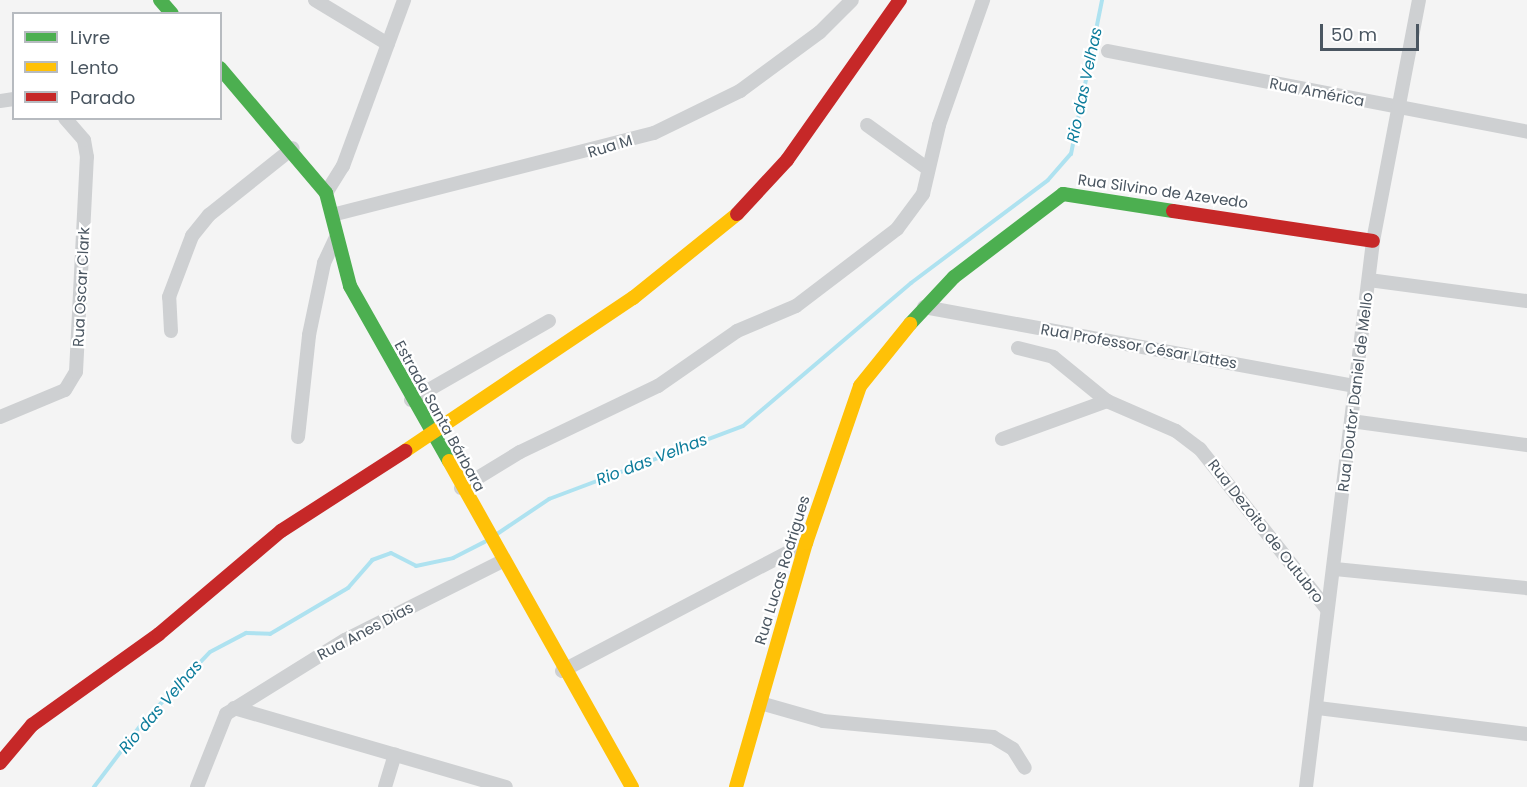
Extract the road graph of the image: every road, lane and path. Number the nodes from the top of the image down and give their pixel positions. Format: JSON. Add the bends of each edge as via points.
{"nodes":[{"id":1,"x":315,"y":0,"type":"edge"},
{"id":2,"x":404,"y":0,"type":"edge"},
{"id":3,"x":852,"y":0,"type":"edge"},
{"id":4,"x":900,"y":0,"type":"edge"},
{"id":5,"x":983,"y":0,"type":"edge"},
{"id":6,"x":1419,"y":0,"type":"edge"},
{"id":7,"x":158,"y":1,"type":"edge"},
{"id":8,"x":170,"y":12,"type":"edge"},
{"id":9,"x":388,"y":44,"type":"junction"},
{"id":10,"x":1108,"y":51,"type":"dead end"},
{"id":11,"x":222,"y":70,"type":"edge"},
{"id":12,"x":1397,"y":108,"type":"junction"},
{"id":13,"x":67,"y":120,"type":"edge"},
{"id":14,"x":867,"y":125,"type":"dead end"},
{"id":15,"x":1527,"y":132,"type":"edge"},
{"id":16,"x":293,"y":148,"type":"junction"},
{"id":17,"x":928,"y":169,"type":"junction"},
{"id":18,"x":326,"y":194,"type":"junction"},
{"id":19,"x":333,"y":215,"type":"junction"},
{"id":20,"x":335,"y":239,"type":"junction"},
{"id":21,"x":1373,"y":241,"type":"junction"},
{"id":22,"x":1369,"y":280,"type":"junction"},
{"id":23,"x":1527,"y":301,"type":"edge"},
{"id":24,"x":924,"y":307,"type":"junction"},
{"id":25,"x":549,"y":321,"type":"dead end"},
{"id":26,"x":171,"y":331,"type":"dead end"},
{"id":27,"x":1018,"y":348,"type":"dead end"},
{"id":28,"x":871,"y":366,"type":"joint"},
{"id":29,"x":1354,"y":386,"type":"junction"},
{"id":30,"x":411,"y":399,"type":"junction"},
{"id":31,"x":1107,"y":401,"type":"junction"},
{"id":32,"x":0,"y":417,"type":"edge"},
{"id":33,"x":1351,"y":421,"type":"junction"},
{"id":34,"x":431,"y":433,"type":"junction"},
{"id":35,"x":298,"y":437,"type":"dead end"},
{"id":36,"x":1002,"y":439,"type":"dead end"},
{"id":37,"x":1527,"y":445,"type":"edge"},
{"id":38,"x":461,"y":488,"type":"junction"},
{"id":39,"x":806,"y":543,"type":"junction"},
{"id":40,"x":499,"y":559,"type":"junction"},
{"id":41,"x":1335,"y":569,"type":"junction"},
{"id":42,"x":1527,"y":588,"type":"edge"},
{"id":43,"x":1327,"y":609,"type":"junction"},
{"id":44,"x":562,"y":671,"type":"junction"},
{"id":45,"x":760,"y":703,"type":"junction"},
{"id":46,"x":234,"y":708,"type":"junction"},
{"id":47,"x":1318,"y":708,"type":"junction"},
{"id":48,"x":1527,"y":734,"type":"edge"},
{"id":49,"x":395,"y":754,"type":"junction"},
{"id":50,"x":0,"y":763,"type":"edge"},
{"id":51,"x":1025,"y":768,"type":"dead end"},
{"id":52,"x":197,"y":787,"type":"edge"},
{"id":53,"x":386,"y":787,"type":"edge"},
{"id":54,"x":506,"y":787,"type":"edge"},
{"id":55,"x":632,"y":787,"type":"edge"},
{"id":56,"x":736,"y":787,"type":"edge"},
{"id":57,"x":1306,"y":787,"type":"edge"}],
"edges":[{"from":1,"to":9,"type":"street"},
{"from":2,"to":9,"type":"street"},
{"from":3,"to":19,"type":"street","name":"Rua M","via":[[820,32],[740,91],[654,133]]},
{"from":4,"to":34,"type":"street","via":[[788,160],[742,210],[633,298]]},
{"from":5,"to":17,"type":"street"},
{"from":6,"to":12,"type":"street","name":"Rua Doutor Daniel de Mello"},
{"from":7,"to":8,"type":"street"},
{"from":9,"to":18,"type":"street","via":[[344,166]]},
{"from":10,"to":12,"type":"street","name":"Rua América"},
{"from":11,"to":16,"type":"street","name":"Estrada Santa Bárbara"},
{"from":12,"to":15,"type":"street","name":"Rua América"},
{"from":12,"to":21,"type":"street","name":"Rua Doutor Daniel de Mello"},
{"from":13,"to":32,"type":"street","name":"Rua Oscar Clark","via":[[84,140],[87,157],[76,372],[65,390]]},
{"from":14,"to":17,"type":"street"},
{"from":16,"to":18,"type":"street","name":"Estrada Santa Bárbara"},
{"from":16,"to":26,"type":"street","via":[[209,215],[192,236],[169,297]]},
{"from":17,"to":38,"type":"street","via":[[911,214],[796,306],[737,331],[658,386],[520,452]]},
{"from":18,"to":19,"type":"street","name":"Estrada Santa Bárbara"},
{"from":19,"to":20,"type":"street","name":"Estrada Santa Bárbara"},
{"from":20,"to":30,"type":"street","name":"Estrada Santa Bárbara","via":[[350,286]]},
{"from":20,"to":35,"type":"street","via":[[324,263],[309,335]]},
{"from":21,"to":22,"type":"street","name":"Rua Doutor Daniel de Mello"},
{"from":21,"to":24,"type":"street","name":"Rua Silvino de Azevedo","via":[[1064,194],[1023,220]]},
{"from":22,"to":23,"type":"street"},
{"from":22,"to":29,"type":"street","name":"Rua Doutor Daniel de Mello"},
{"from":24,"to":28,"type":"street","name":"Rua Silvino de Azevedo"},
{"from":24,"to":29,"type":"street","name":"Rua Professor César Lattes"},
{"from":25,"to":30,"type":"street"},
{"from":27,"to":31,"type":"street","name":"Rua Dezoito de Outubro","via":[[1053,357]]},
{"from":28,"to":39,"type":"street","name":"Rua Lucas Rodrigues"},
{"from":29,"to":33,"type":"street","name":"Rua Doutor Daniel de Mello"},
{"from":30,"to":34,"type":"street","name":"Estrada Santa Bárbara"},
{"from":31,"to":36,"type":"street"},
{"from":31,"to":43,"type":"street","name":"Rua Dezoito de Outubro","via":[[1176,431],[1220,468]]},
{"from":33,"to":37,"type":"street"},
{"from":33,"to":41,"type":"street","name":"Rua Doutor Daniel de Mello"},
{"from":34,"to":38,"type":"street","name":"Estrada Santa Bárbara"},
{"from":34,"to":50,"type":"street","via":[[281,531],[159,634],[32,726]]},
{"from":38,"to":40,"type":"street","name":"Estrada Santa Bárbara"},
{"from":39,"to":44,"type":"street"},
{"from":39,"to":45,"type":"street","name":"Rua Lucas Rodrigues"},
{"from":40,"to":44,"type":"street","name":"Estrada Santa Bárbara"},
{"from":40,"to":46,"type":"street","name":"Rua Anes Dias","via":[[345,640]]},
{"from":41,"to":42,"type":"street"},
{"from":41,"to":43,"type":"street","name":"Rua Doutor Daniel de Mello"},
{"from":43,"to":47,"type":"street","name":"Rua Doutor Daniel de Mello"},
{"from":44,"to":55,"type":"street","name":"Estrada Santa Bárbara"},
{"from":45,"to":51,"type":"street","via":[[823,721],[993,737],[1013,749]]},
{"from":45,"to":56,"type":"street","name":"Rua Lucas Rodrigues"},
{"from":46,"to":49,"type":"street"},
{"from":46,"to":52,"type":"street","via":[[211,741]]},
{"from":47,"to":48,"type":"street"},
{"from":47,"to":57,"type":"street","name":"Rua Doutor Daniel de Mello"},
{"from":49,"to":53,"type":"street"},
{"from":49,"to":54,"type":"street"}]}
